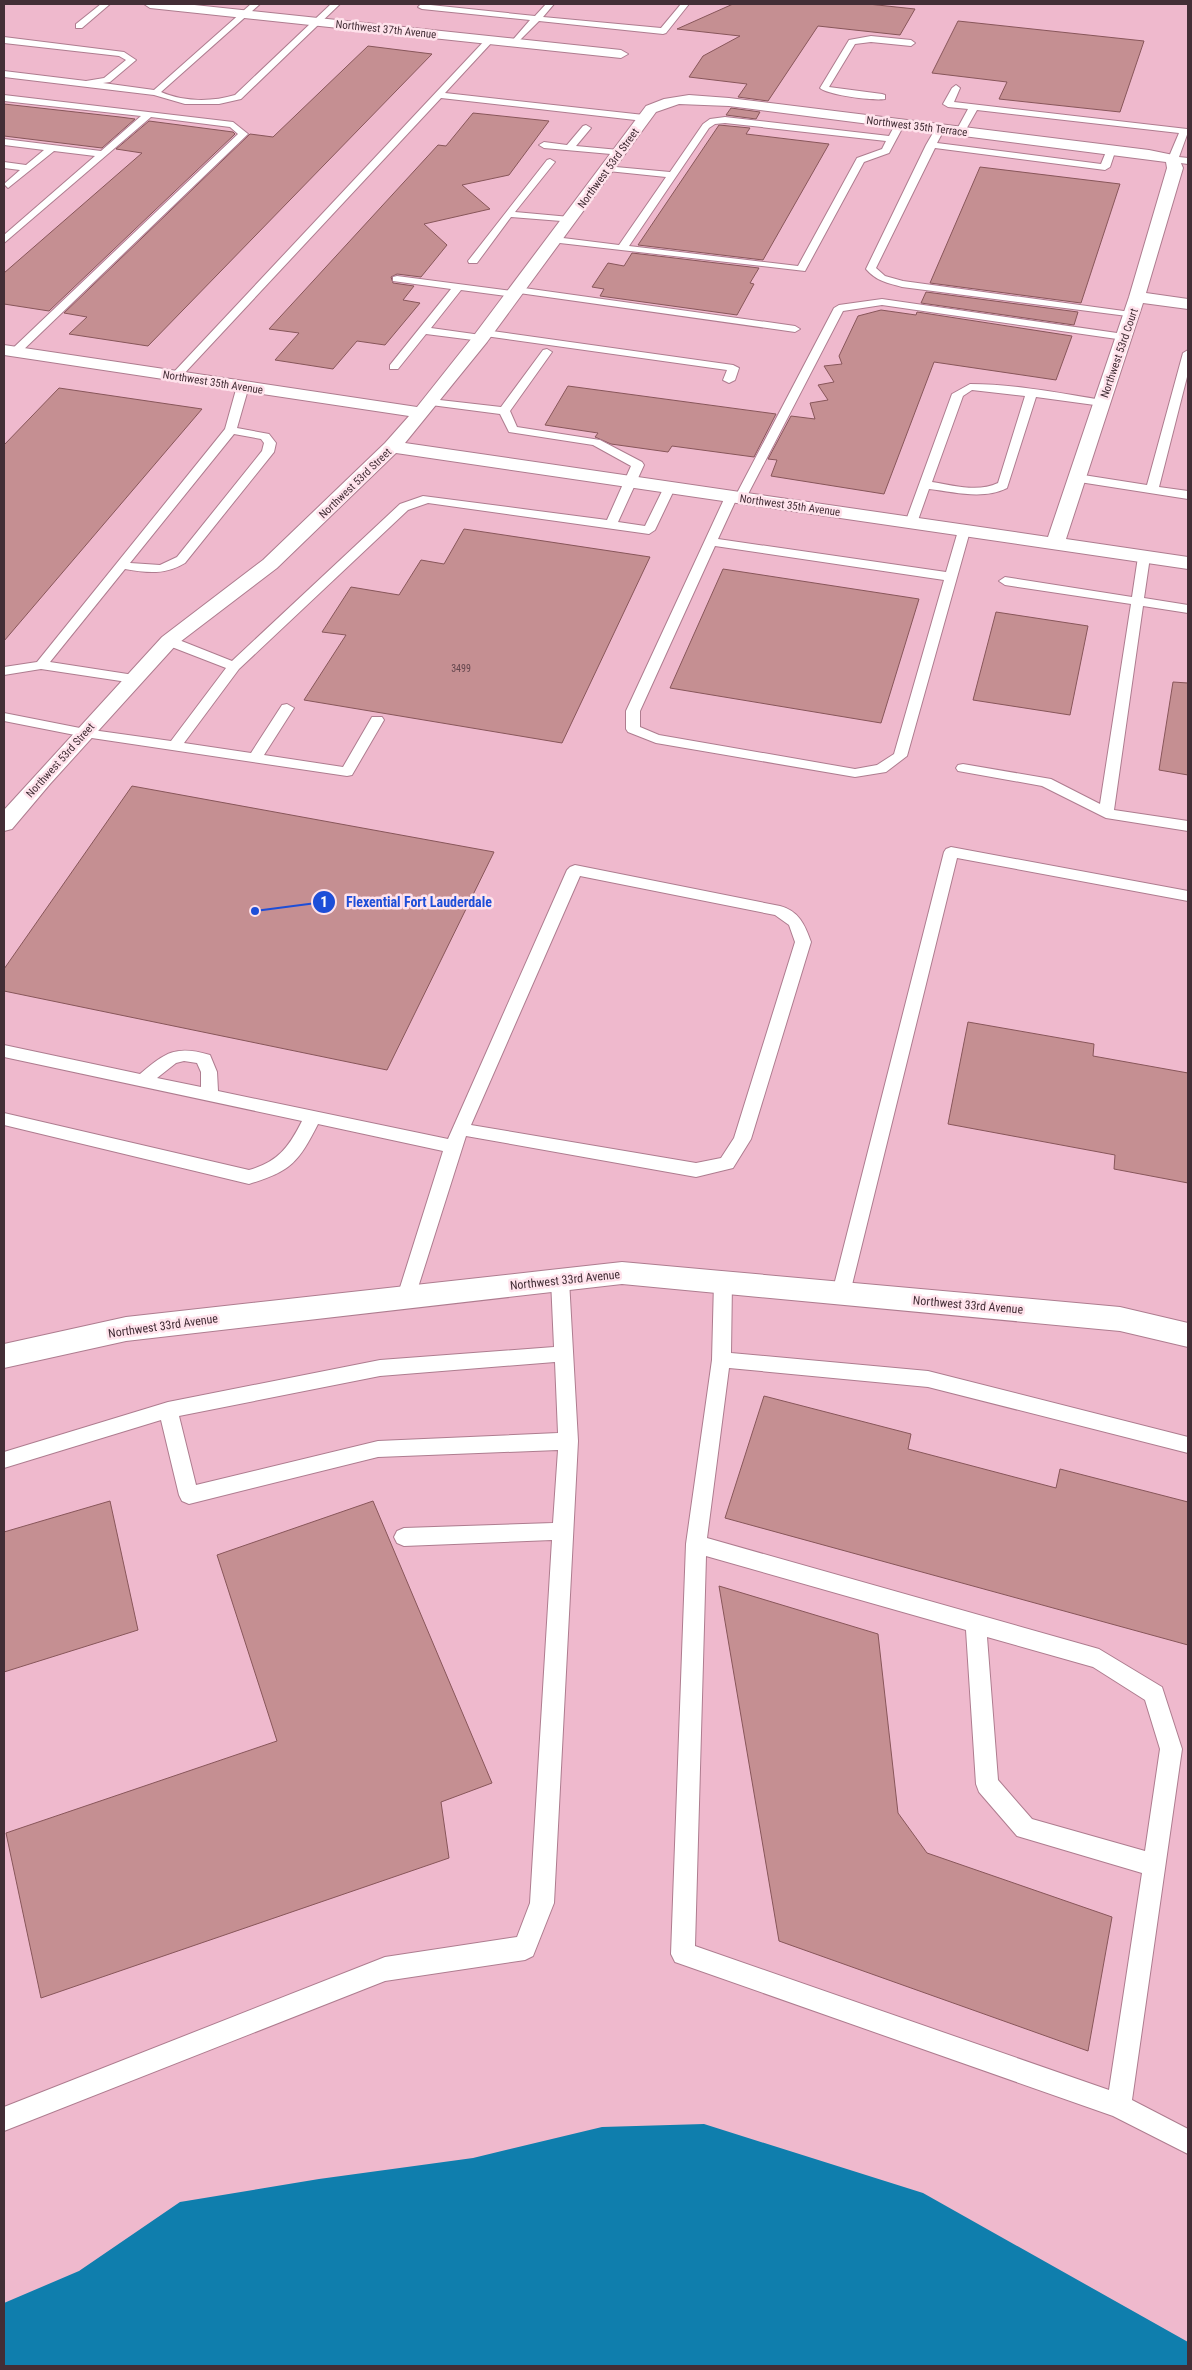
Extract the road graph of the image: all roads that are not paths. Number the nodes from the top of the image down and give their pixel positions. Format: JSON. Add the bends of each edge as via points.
{"nodes":[{"id":1,"x":106,"y":4,"type":"edge"},
{"id":2,"x":150,"y":4,"type":"edge"},
{"id":3,"x":256,"y":4,"type":"edge"},
{"id":4,"x":336,"y":4,"type":"edge"},
{"id":5,"x":425,"y":4,"type":"edge"},
{"id":6,"x":550,"y":4,"type":"edge"},
{"id":7,"x":685,"y":4,"type":"edge"},
{"id":8,"x":245,"y":14,"type":"junction"},
{"id":9,"x":537,"y":18,"type":"junction"},
{"id":10,"x":318,"y":22,"type":"junction"},
{"id":11,"x":79,"y":26,"type":"dead end"},
{"id":12,"x":4,"y":40,"type":"edge"},
{"id":13,"x":490,"y":40,"type":"junction"},
{"id":14,"x":515,"y":42,"type":"junction"},
{"id":15,"x":911,"y":43,"type":"dead end"},
{"id":16,"x":621,"y":54,"type":"dead end"},
{"id":17,"x":4,"y":74,"type":"edge"},
{"id":18,"x":86,"y":84,"type":"junction"},
{"id":19,"x":956,"y":88,"type":"dead end"},
{"id":20,"x":156,"y":93,"type":"junction"},
{"id":21,"x":439,"y":95,"type":"junction"},
{"id":22,"x":882,"y":97,"type":"dead end"},
{"id":23,"x":4,"y":98,"type":"edge"},
{"id":24,"x":661,"y":102,"type":"joint"},
{"id":25,"x":974,"y":107,"type":"junction"},
{"id":26,"x":150,"y":114,"type":"junction"},
{"id":27,"x":644,"y":118,"type":"junction"},
{"id":28,"x":900,"y":124,"type":"junction"},
{"id":29,"x":586,"y":128,"type":"dead end"},
{"id":30,"x":940,"y":128,"type":"junction"},
{"id":31,"x":961,"y":131,"type":"junction"},
{"id":32,"x":1185,"y":133,"type":"edge"},
{"id":33,"x":892,"y":140,"type":"junction"},
{"id":34,"x":4,"y":142,"type":"edge"},
{"id":35,"x":544,"y":145,"type":"dead end"},
{"id":36,"x":931,"y":146,"type":"junction"},
{"id":37,"x":570,"y":147,"type":"junction"},
{"id":38,"x":52,"y":148,"type":"junction"},
{"id":39,"x":1112,"y":149,"type":"junction"},
{"id":40,"x":619,"y":153,"type":"junction"},
{"id":41,"x":103,"y":154,"type":"junction"},
{"id":42,"x":1181,"y":160,"type":"edge"},
{"id":43,"x":550,"y":162,"type":"dead end"},
{"id":44,"x":4,"y":165,"type":"edge"},
{"id":45,"x":28,"y":168,"type":"junction"},
{"id":46,"x":608,"y":168,"type":"junction"},
{"id":47,"x":672,"y":175,"type":"junction"},
{"id":48,"x":5,"y":186,"type":"edge"},
{"id":49,"x":508,"y":214,"type":"junction"},
{"id":50,"x":570,"y":220,"type":"junction"},
{"id":51,"x":4,"y":240,"type":"edge"},
{"id":52,"x":555,"y":240,"type":"junction"},
{"id":53,"x":622,"y":248,"type":"junction"},
{"id":54,"x":473,"y":261,"type":"dead end"},
{"id":55,"x":398,"y":279,"type":"dead end"},
{"id":56,"x":458,"y":287,"type":"junction"},
{"id":57,"x":516,"y":292,"type":"junction"},
{"id":58,"x":1137,"y":297,"type":"junction"},
{"id":59,"x":1188,"y":304,"type":"edge"},
{"id":60,"x":1131,"y":316,"type":"junction"},
{"id":61,"x":795,"y":329,"type":"dead end"},
{"id":62,"x":424,"y":330,"type":"junction"},
{"id":63,"x":483,"y":335,"type":"junction"},
{"id":64,"x":1124,"y":336,"type":"junction"},
{"id":65,"x":9,"y":351,"type":"edge"},
{"id":66,"x":547,"y":352,"type":"dead end"},
{"id":67,"x":1188,"y":353,"type":"edge"},
{"id":68,"x":394,"y":367,"type":"dead end"},
{"id":69,"x":176,"y":376,"type":"junction"},
{"id":70,"x":728,"y":380,"type":"dead end"},
{"id":71,"x":243,"y":386,"type":"junction"},
{"id":72,"x":1032,"y":393,"type":"junction"},
{"id":73,"x":1102,"y":403,"type":"junction"},
{"id":74,"x":427,"y":408,"type":"junction"},
{"id":75,"x":504,"y":411,"type":"junction"},
{"id":76,"x":230,"y":430,"type":"junction"},
{"id":77,"x":392,"y":448,"type":"junction"},
{"id":78,"x":1077,"y":478,"type":"junction"},
{"id":79,"x":631,"y":482,"type":"junction"},
{"id":80,"x":925,"y":485,"type":"junction"},
{"id":81,"x":669,"y":488,"type":"junction"},
{"id":82,"x":1152,"y":490,"type":"junction"},
{"id":83,"x":1188,"y":495,"type":"edge"},
{"id":84,"x":736,"y":497,"type":"junction"},
{"id":85,"x":911,"y":523,"type":"junction"},
{"id":86,"x":611,"y":524,"type":"junction"},
{"id":87,"x":964,"y":531,"type":"junction"},
{"id":88,"x":710,"y":542,"type":"junction"},
{"id":89,"x":1055,"y":544,"type":"junction"},
{"id":90,"x":1144,"y":557,"type":"junction"},
{"id":91,"x":1188,"y":563,"type":"edge"},
{"id":92,"x":121,"y":565,"type":"junction"},
{"id":93,"x":951,"y":578,"type":"junction"},
{"id":94,"x":1005,"y":581,"type":"dead end"},
{"id":95,"x":1138,"y":601,"type":"junction"},
{"id":96,"x":1188,"y":609,"type":"edge"},
{"id":97,"x":169,"y":641,"type":"junction"},
{"id":98,"x":41,"y":665,"type":"junction"},
{"id":99,"x":234,"y":666,"type":"junction"},
{"id":100,"x":4,"y":671,"type":"edge"},
{"id":101,"x":134,"y":679,"type":"junction"},
{"id":102,"x":286,"y":708,"type":"dead end"},
{"id":103,"x":4,"y":717,"type":"edge"},
{"id":104,"x":377,"y":720,"type":"dead end"},
{"id":105,"x":84,"y":732,"type":"junction"},
{"id":106,"x":175,"y":746,"type":"junction"},
{"id":107,"x":255,"y":758,"type":"junction"},
{"id":108,"x":964,"y":768,"type":"dead end"},
{"id":109,"x":1106,"y":813,"type":"junction"},
{"id":110,"x":4,"y":824,"type":"edge"},
{"id":111,"x":1188,"y":826,"type":"edge"},
{"id":112,"x":1188,"y":896,"type":"edge"},
{"id":113,"x":4,"y":1051,"type":"edge"},
{"id":114,"x":143,"y":1080,"type":"junction"},
{"id":115,"x":210,"y":1095,"type":"junction"},
{"id":116,"x":313,"y":1117,"type":"junction"},
{"id":117,"x":4,"y":1119,"type":"edge"},
{"id":118,"x":461,"y":1129,"type":"junction"},
{"id":119,"x":453,"y":1147,"type":"junction"},
{"id":120,"x":560,"y":1280,"type":"junction"},
{"id":121,"x":723,"y":1282,"type":"junction"},
{"id":122,"x":841,"y":1293,"type":"junction"},
{"id":123,"x":406,"y":1297,"type":"junction"},
{"id":124,"x":1188,"y":1335,"type":"edge"},
{"id":125,"x":564,"y":1354,"type":"junction"},
{"id":126,"x":4,"y":1356,"type":"edge"},
{"id":127,"x":721,"y":1360,"type":"junction"},
{"id":128,"x":168,"y":1410,"type":"junction"},
{"id":129,"x":568,"y":1441,"type":"junction"},
{"id":130,"x":1188,"y":1445,"type":"edge"},
{"id":131,"x":4,"y":1460,"type":"edge"},
{"id":132,"x":563,"y":1532,"type":"junction"},
{"id":133,"x":404,"y":1537,"type":"dead end"},
{"id":134,"x":696,"y":1544,"type":"junction"},
{"id":135,"x":976,"y":1624,"type":"junction"},
{"id":136,"x":1154,"y":1865,"type":"junction"},
{"id":137,"x":1120,"y":2106,"type":"junction"},
{"id":138,"x":4,"y":2119,"type":"edge"},
{"id":139,"x":1188,"y":2142,"type":"edge"}],
"edges":[{"from":1,"to":11,"type":"lane"},
{"from":2,"to":8,"type":"street","name":"Northwest 37th Avenue"},
{"from":3,"to":8,"type":"lane"},
{"from":4,"to":10,"type":"lane"},
{"from":5,"to":9,"type":"lane","via":[[422,7]]},
{"from":6,"to":9,"type":"lane"},
{"from":7,"to":9,"type":"lane","via":[[663,31]]},
{"from":8,"to":10,"type":"street","name":"Northwest 37th Avenue"},
{"from":8,"to":20,"type":"lane"},
{"from":9,"to":14,"type":"lane"},
{"from":10,"to":13,"type":"street","name":"Northwest 37th Avenue"},
{"from":10,"to":20,"type":"lane","via":[[238,97],[226,102],[209,102],[165,98]]},
{"from":12,"to":18,"type":"lane","via":[[121,54],[132,60],[107,80]]},
{"from":13,"to":14,"type":"street","name":"Northwest 37th Avenue"},
{"from":13,"to":21,"type":"lane"},
{"from":14,"to":16,"type":"street","name":"Northwest 37th Avenue"},
{"from":15,"to":22,"type":"lane","via":[[871,39],[852,42],[824,88]]},
{"from":17,"to":18,"type":"lane"},
{"from":18,"to":20,"type":"lane"},
{"from":19,"to":25,"type":"lane","via":[[948,104]]},
{"from":21,"to":27,"type":"lane"},
{"from":21,"to":69,"type":"lane"},
{"from":23,"to":26,"type":"lane"},
{"from":24,"to":27,"type":"street","name":"Northwest 53rd Street"},
{"from":24,"to":28,"type":"street","name":"Northwest 35th Terrace","via":[[690,99],[729,102]]},
{"from":25,"to":31,"type":"lane"},
{"from":25,"to":32,"type":"lane"},
{"from":26,"to":41,"type":"lane"},
{"from":26,"to":65,"type":"lane","via":[[233,124],[243,134]]},
{"from":27,"to":40,"type":"street","name":"Northwest 53rd Street"},
{"from":28,"to":30,"type":"street","name":"Northwest 35th Terrace"},
{"from":28,"to":33,"type":"lane"},
{"from":29,"to":37,"type":"lane"},
{"from":30,"to":31,"type":"street","name":"Northwest 35th Terrace"},
{"from":30,"to":36,"type":"lane"},
{"from":31,"to":39,"type":"street","name":"Northwest 35th Terrace"},
{"from":32,"to":42,"type":"lane"},
{"from":33,"to":47,"type":"lane","via":[[713,121],[706,126]]},
{"from":33,"to":53,"type":"lane","via":[[886,151],[860,160],[801,269]]},
{"from":34,"to":38,"type":"lane"},
{"from":35,"to":37,"type":"lane"},
{"from":36,"to":39,"type":"lane","via":[[1105,167]]},
{"from":36,"to":60,"type":"lane","via":[[871,269],[881,278],[902,284]]},
{"from":37,"to":40,"type":"lane"},
{"from":38,"to":41,"type":"lane"},
{"from":38,"to":45,"type":"lane"},
{"from":39,"to":42,"type":"street","name":"Northwest 35th Terrace"},
{"from":40,"to":46,"type":"street","name":"Northwest 53rd Street"},
{"from":41,"to":51,"type":"lane"},
{"from":42,"to":58,"type":"street","name":"Northwest 53rd Court","via":[[1175,168]]},
{"from":43,"to":49,"type":"lane"},
{"from":44,"to":45,"type":"lane"},
{"from":45,"to":48,"type":"lane"},
{"from":46,"to":47,"type":"lane"},
{"from":46,"to":50,"type":"street","name":"Northwest 53rd Street"},
{"from":47,"to":53,"type":"lane"},
{"from":49,"to":50,"type":"lane"},
{"from":49,"to":54,"type":"lane"},
{"from":50,"to":52,"type":"street","name":"Northwest 53rd Street"},
{"from":52,"to":53,"type":"lane"},
{"from":52,"to":57,"type":"street","name":"Northwest 53rd Street"},
{"from":55,"to":56,"type":"lane"},
{"from":56,"to":57,"type":"lane"},
{"from":56,"to":62,"type":"lane"},
{"from":57,"to":61,"type":"lane"},
{"from":57,"to":63,"type":"street","name":"Northwest 53rd Street"},
{"from":58,"to":59,"type":"street"},
{"from":58,"to":60,"type":"street","name":"Northwest 53rd Court"},
{"from":60,"to":64,"type":"street","name":"Northwest 53rd Court"},
{"from":62,"to":63,"type":"lane"},
{"from":62,"to":68,"type":"lane"},
{"from":63,"to":70,"type":"lane","via":[[733,368]]},
{"from":63,"to":74,"type":"street","name":"Northwest 53rd Street"},
{"from":64,"to":73,"type":"street","name":"Northwest 53rd Court"},
{"from":64,"to":84,"type":"lane","via":[[882,302],[839,308]]},
{"from":65,"to":69,"type":"street","name":"Northwest 35th Avenue"},
{"from":66,"to":75,"type":"lane"},
{"from":67,"to":82,"type":"lane"},
{"from":69,"to":71,"type":"street","name":"Northwest 35th Avenue"},
{"from":71,"to":74,"type":"street","name":"Northwest 35th Avenue"},
{"from":71,"to":76,"type":"lane"},
{"from":72,"to":73,"type":"lane"},
{"from":72,"to":80,"type":"lane","via":[[970,387],[958,394]]},
{"from":72,"to":80,"type":"lane","via":[[1002,486],[995,491],[981,492]]},
{"from":73,"to":78,"type":"street","name":"Northwest 53rd Court"},
{"from":74,"to":75,"type":"lane"},
{"from":74,"to":77,"type":"street","name":"Northwest 53rd Street"},
{"from":75,"to":79,"type":"lane","via":[[514,430],[596,442],[638,465]]},
{"from":76,"to":92,"type":"lane"},
{"from":76,"to":92,"type":"lane","via":[[265,436],[270,443],[268,452],[181,560],[171,567],[156,570]]},
{"from":77,"to":79,"type":"street","name":"Northwest 35th Avenue"},
{"from":77,"to":97,"type":"street","name":"Northwest 53rd Street","via":[[270,564]]},
{"from":78,"to":82,"type":"lane"},
{"from":78,"to":89,"type":"street","name":"Northwest 53rd Court"},
{"from":79,"to":81,"type":"street","name":"Northwest 35th Avenue"},
{"from":79,"to":86,"type":"lane"},
{"from":80,"to":85,"type":"lane"},
{"from":81,"to":84,"type":"street","name":"Northwest 35th Avenue"},
{"from":81,"to":86,"type":"lane","via":[[649,530]]},
{"from":82,"to":83,"type":"lane"},
{"from":84,"to":85,"type":"street","name":"Northwest 35th Avenue"},
{"from":84,"to":88,"type":"lane"},
{"from":85,"to":87,"type":"street","name":"Northwest 35th Avenue"},
{"from":86,"to":99,"type":"lane","via":[[428,498],[404,507]]},
{"from":87,"to":89,"type":"street","name":"Northwest 35th Avenue"},
{"from":87,"to":93,"type":"lane"},
{"from":88,"to":93,"type":"lane"},
{"from":88,"to":93,"type":"lane","via":[[633,711],[633,729],[656,739],[855,773],[881,768],[900,756]]},
{"from":89,"to":90,"type":"street","name":"Northwest 35th Avenue"},
{"from":90,"to":91,"type":"street","name":"Northwest 35th Avenue"},
{"from":90,"to":95,"type":"lane"},
{"from":92,"to":98,"type":"lane"},
{"from":94,"to":95,"type":"lane"},
{"from":95,"to":96,"type":"lane"},
{"from":95,"to":109,"type":"lane"},
{"from":97,"to":99,"type":"lane"},
{"from":97,"to":101,"type":"street","name":"Northwest 53rd Street"},
{"from":98,"to":100,"type":"lane"},
{"from":98,"to":101,"type":"lane"},
{"from":99,"to":106,"type":"lane"},
{"from":101,"to":105,"type":"street","name":"Northwest 53rd Street"},
{"from":102,"to":107,"type":"lane"},
{"from":103,"to":105,"type":"lane"},
{"from":104,"to":107,"type":"lane","via":[[347,772]]},
{"from":105,"to":106,"type":"lane"},
{"from":105,"to":110,"type":"street","name":"Northwest 53rd Street"},
{"from":106,"to":107,"type":"lane"},
{"from":108,"to":109,"type":"lane","via":[[1046,782]]},
{"from":109,"to":111,"type":"lane"},
{"from":112,"to":122,"type":"lane","via":[[951,852]]},
{"from":113,"to":114,"type":"lane"},
{"from":114,"to":115,"type":"lane"},
{"from":114,"to":115,"type":"lane","via":[[170,1057],[191,1054],[204,1059],[209,1072]]},
{"from":115,"to":116,"type":"lane"},
{"from":116,"to":117,"type":"lane","via":[[291,1158],[272,1171],[249,1177]]},
{"from":116,"to":119,"type":"lane"},
{"from":118,"to":118,"type":"lane","via":[[575,870],[780,911],[796,922],[803,942],[742,1139],[726,1163],[696,1170]]},
{"from":118,"to":119,"type":"lane"},
{"from":119,"to":123,"type":"lane"},
{"from":120,"to":121,"type":"street","name":"Northwest 33rd Avenue","via":[[622,1273]]},
{"from":120,"to":123,"type":"street","name":"Northwest 33rd Avenue"},
{"from":120,"to":125,"type":"lane"},
{"from":121,"to":122,"type":"street","name":"Northwest 33rd Avenue"},
{"from":121,"to":127,"type":"lane"},
{"from":122,"to":124,"type":"street","name":"Northwest 33rd Avenue","via":[[1120,1319]]},
{"from":123,"to":126,"type":"street","name":"Northwest 33rd Avenue","via":[[126,1329]]},
{"from":125,"to":128,"type":"lane","via":[[380,1368]]},
{"from":125,"to":129,"type":"lane"},
{"from":127,"to":130,"type":"lane","via":[[928,1379]]},
{"from":127,"to":134,"type":"lane"},
{"from":128,"to":129,"type":"lane","via":[[190,1495],[378,1449]]},
{"from":128,"to":131,"type":"lane"},
{"from":129,"to":132,"type":"lane"},
{"from":132,"to":133,"type":"lane"},
{"from":132,"to":138,"type":"lane","via":[[542,1903],[525,1948],[385,1970]]},
{"from":134,"to":135,"type":"lane"},
{"from":134,"to":137,"type":"lane","via":[[683,1954]]},
{"from":135,"to":136,"type":"lane","via":[[987,1784],[1025,1828]]},
{"from":135,"to":136,"type":"lane","via":[[1099,1659],[1154,1694],[1171,1749]]},
{"from":136,"to":137,"type":"lane"},
{"from":137,"to":139,"type":"lane"}]}
